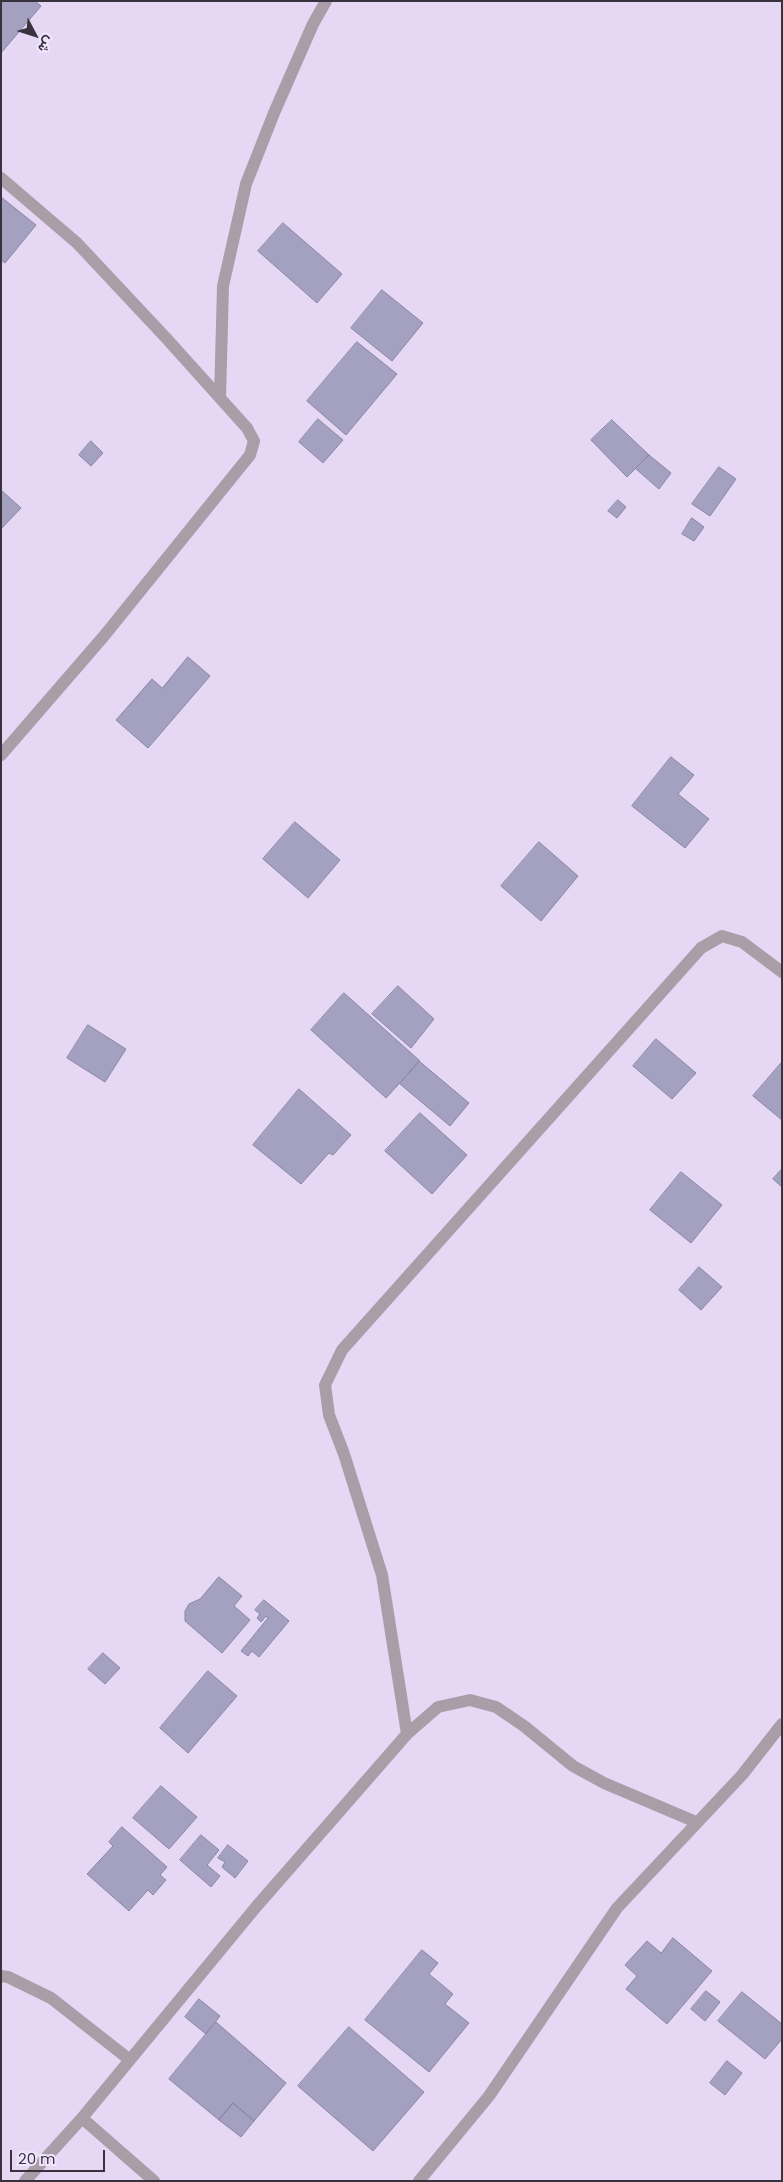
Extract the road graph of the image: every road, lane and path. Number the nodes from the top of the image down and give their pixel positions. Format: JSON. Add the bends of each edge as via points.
{"nodes":[{"id":1,"x":326,"y":1,"type":"edge"},
{"id":2,"x":1,"y":178,"type":"edge"},
{"id":3,"x":220,"y":398,"type":"junction"},
{"id":4,"x":1,"y":755,"type":"edge"},
{"id":5,"x":782,"y":972,"type":"edge"},
{"id":6,"x":782,"y":1724,"type":"edge"},
{"id":7,"x":407,"y":1734,"type":"junction"},
{"id":8,"x":696,"y":1822,"type":"junction"},
{"id":9,"x":1,"y":1976,"type":"edge"},
{"id":10,"x":130,"y":2060,"type":"junction"},
{"id":11,"x":82,"y":2118,"type":"junction"},
{"id":12,"x":25,"y":2181,"type":"edge"},
{"id":13,"x":154,"y":2181,"type":"edge"},
{"id":14,"x":419,"y":2181,"type":"edge"}],
"edges":[{"from":1,"to":3,"type":"street","via":[[274,113],[246,184],[223,286]]},
{"from":2,"to":3,"type":"street","via":[[77,243]]},
{"from":3,"to":4,"type":"street","via":[[248,428],[254,441],[250,455],[104,636]]},
{"from":5,"to":7,"type":"street","via":[[742,942],[729,938],[722,936],[701,948],[342,1350],[325,1385],[328,1415],[344,1454],[382,1575]]},
{"from":6,"to":8,"type":"street","via":[[742,1775]]},
{"from":7,"to":8,"type":"street","via":[[438,1707],[470,1700],[496,1707],[573,1766],[604,1783]]},
{"from":7,"to":10,"type":"street","via":[[256,1907]]},
{"from":8,"to":14,"type":"street","via":[[617,1908],[489,2096]]},
{"from":9,"to":10,"type":"street","via":[[51,1998]]},
{"from":10,"to":11,"type":"street"},
{"from":11,"to":12,"type":"street"},
{"from":11,"to":13,"type":"street"}]}
